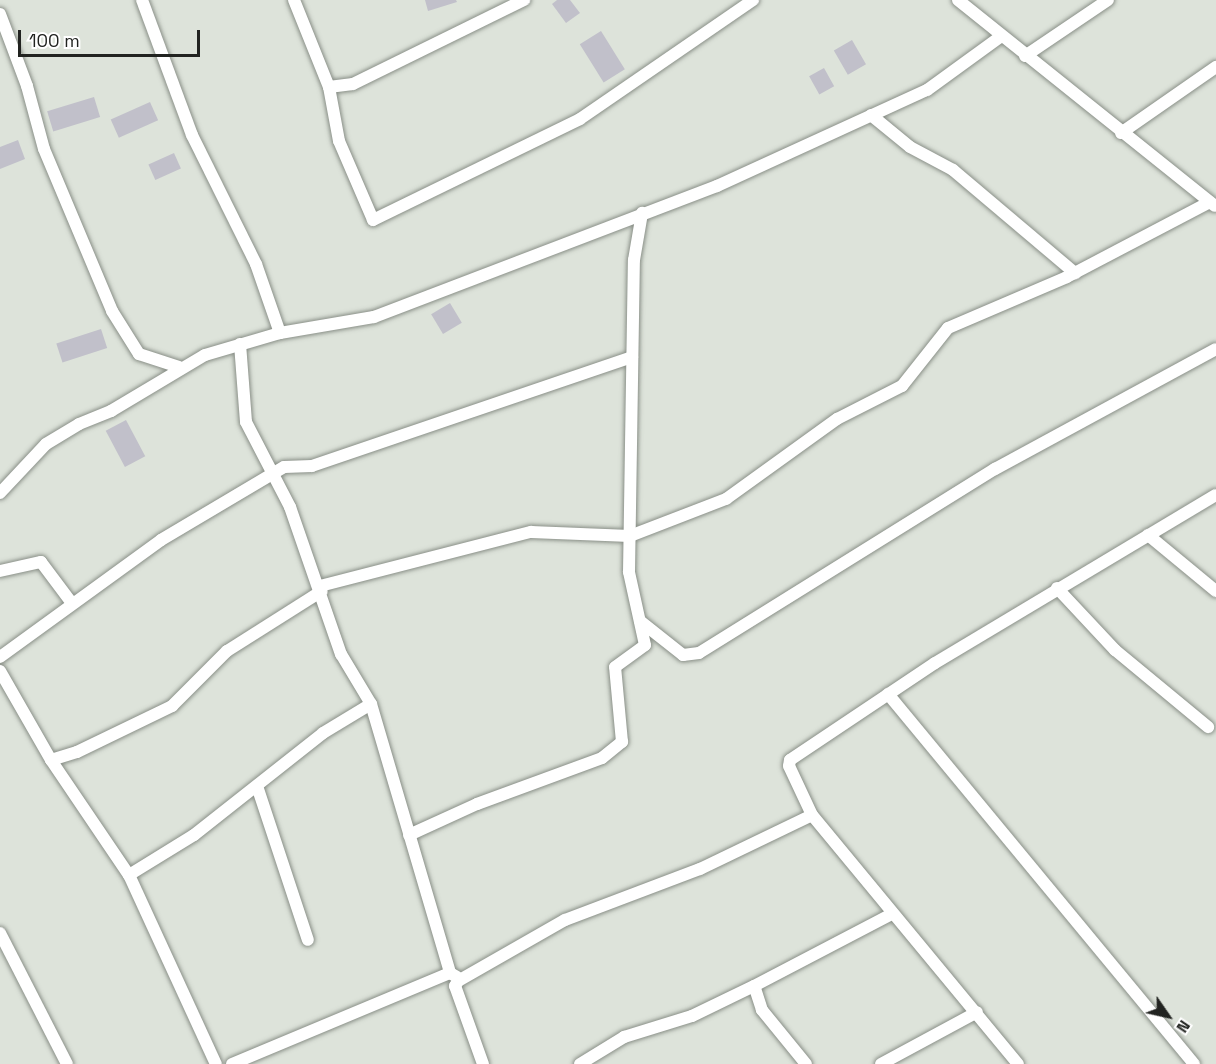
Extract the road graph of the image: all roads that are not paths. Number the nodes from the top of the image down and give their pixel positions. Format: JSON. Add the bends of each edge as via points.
{"nodes":[{"id":1,"x":142,"y":0,"type":"edge"},
{"id":2,"x":294,"y":0,"type":"edge"},
{"id":3,"x":524,"y":0,"type":"edge"},
{"id":4,"x":753,"y":0,"type":"edge"},
{"id":5,"x":958,"y":0,"type":"edge"},
{"id":6,"x":1108,"y":0,"type":"edge"},
{"id":7,"x":0,"y":14,"type":"edge"},
{"id":8,"x":1000,"y":37,"type":"junction"},
{"id":9,"x":1025,"y":56,"type":"junction"},
{"id":10,"x":1216,"y":67,"type":"edge"},
{"id":11,"x":329,"y":87,"type":"junction"},
{"id":12,"x":871,"y":115,"type":"junction"},
{"id":13,"x":1121,"y":133,"type":"junction"},
{"id":14,"x":1213,"y":205,"type":"edge"},
{"id":15,"x":642,"y":213,"type":"junction"},
{"id":16,"x":1075,"y":273,"type":"junction"},
{"id":17,"x":280,"y":333,"type":"junction"},
{"id":18,"x":240,"y":344,"type":"junction"},
{"id":19,"x":1216,"y":349,"type":"edge"},
{"id":20,"x":632,"y":357,"type":"junction"},
{"id":21,"x":179,"y":367,"type":"junction"},
{"id":22,"x":272,"y":473,"type":"junction"},
{"id":23,"x":0,"y":493,"type":"edge"},
{"id":24,"x":1216,"y":495,"type":"edge"},
{"id":25,"x":630,"y":536,"type":"junction"},
{"id":26,"x":1148,"y":536,"type":"junction"},
{"id":27,"x":0,"y":570,"type":"edge"},
{"id":28,"x":321,"y":588,"type":"junction"},
{"id":29,"x":1058,"y":588,"type":"junction"},
{"id":30,"x":1216,"y":591,"type":"edge"},
{"id":31,"x":71,"y":602,"type":"junction"},
{"id":32,"x":640,"y":621,"type":"junction"},
{"id":33,"x":0,"y":657,"type":"edge"},
{"id":34,"x":0,"y":671,"type":"edge"},
{"id":35,"x":888,"y":694,"type":"junction"},
{"id":36,"x":371,"y":704,"type":"junction"},
{"id":37,"x":1208,"y":727,"type":"dead end"},
{"id":38,"x":51,"y":760,"type":"junction"},
{"id":39,"x":257,"y":786,"type":"junction"},
{"id":40,"x":812,"y":815,"type":"junction"},
{"id":41,"x":409,"y":835,"type":"junction"},
{"id":42,"x":129,"y":875,"type":"junction"},
{"id":43,"x":892,"y":914,"type":"junction"},
{"id":44,"x":0,"y":933,"type":"edge"},
{"id":45,"x":308,"y":940,"type":"dead end"},
{"id":46,"x":455,"y":976,"type":"junction"},
{"id":47,"x":754,"y":986,"type":"junction"},
{"id":48,"x":977,"y":1012,"type":"junction"},
{"id":49,"x":241,"y":1063,"type":"edge"},
{"id":50,"x":67,"y":1064,"type":"edge"},
{"id":51,"x":216,"y":1064,"type":"edge"},
{"id":52,"x":483,"y":1064,"type":"edge"},
{"id":53,"x":580,"y":1064,"type":"edge"},
{"id":54,"x":806,"y":1064,"type":"edge"},
{"id":55,"x":881,"y":1064,"type":"edge"},
{"id":56,"x":1018,"y":1064,"type":"edge"},
{"id":57,"x":1194,"y":1064,"type":"edge"}],
"edges":[{"from":1,"to":17,"type":"street","via":[[192,135],[256,264]]},
{"from":2,"to":11,"type":"street"},
{"from":3,"to":11,"type":"street","via":[[353,84]]},
{"from":4,"to":11,"type":"street","via":[[580,119],[374,220],[339,141]]},
{"from":5,"to":8,"type":"street"},
{"from":6,"to":9,"type":"street"},
{"from":7,"to":21,"type":"street","via":[[27,86],[44,149],[112,311],[139,354]]},
{"from":8,"to":9,"type":"street"},
{"from":8,"to":12,"type":"street","via":[[927,90]]},
{"from":9,"to":13,"type":"street"},
{"from":10,"to":13,"type":"street"},
{"from":12,"to":15,"type":"street","via":[[717,186]]},
{"from":12,"to":16,"type":"street","via":[[910,147],[953,170]]},
{"from":13,"to":14,"type":"street"},
{"from":14,"to":16,"type":"street"},
{"from":15,"to":17,"type":"street","via":[[374,316]]},
{"from":15,"to":20,"type":"street","via":[[634,260]]},
{"from":16,"to":25,"type":"street","via":[[948,328],[902,386],[837,419],[726,500]]},
{"from":17,"to":18,"type":"street"},
{"from":18,"to":21,"type":"street"},
{"from":18,"to":22,"type":"street","via":[[246,422]]},
{"from":19,"to":32,"type":"street","via":[[1176,375],[994,469],[699,653],[683,655]]},
{"from":20,"to":22,"type":"street","via":[[312,466]]},
{"from":20,"to":25,"type":"street"},
{"from":21,"to":23,"type":"street","via":[[111,411],[46,444]]},
{"from":22,"to":28,"type":"street"},
{"from":22,"to":31,"type":"street","via":[[161,540]]},
{"from":24,"to":26,"type":"street"},
{"from":25,"to":28,"type":"street","via":[[531,532]]},
{"from":25,"to":32,"type":"street","via":[[629,572]]},
{"from":26,"to":29,"type":"street"},
{"from":26,"to":30,"type":"street"},
{"from":27,"to":31,"type":"street","via":[[41,562]]},
{"from":28,"to":36,"type":"street","via":[[341,654]]},
{"from":28,"to":38,"type":"street","via":[[227,651],[172,706]]},
{"from":29,"to":35,"type":"street"},
{"from":29,"to":37,"type":"street","via":[[1115,650]]},
{"from":31,"to":33,"type":"street"},
{"from":32,"to":41,"type":"street","via":[[645,645],[619,662],[614,676],[623,737],[619,746],[602,758],[477,804]]},
{"from":34,"to":38,"type":"street"},
{"from":35,"to":40,"type":"street","via":[[790,760],[789,766]]},
{"from":35,"to":57,"type":"street"},
{"from":36,"to":39,"type":"street","via":[[322,733]]},
{"from":36,"to":41,"type":"street"},
{"from":38,"to":42,"type":"street"},
{"from":39,"to":42,"type":"street","via":[[194,835]]},
{"from":39,"to":45,"type":"street"},
{"from":40,"to":43,"type":"street"},
{"from":40,"to":46,"type":"street","via":[[680,877],[565,920]]},
{"from":41,"to":46,"type":"street"},
{"from":42,"to":51,"type":"street"},
{"from":43,"to":47,"type":"street"},
{"from":43,"to":48,"type":"street"},
{"from":44,"to":50,"type":"street"},
{"from":46,"to":49,"type":"street"},
{"from":46,"to":52,"type":"street","via":[[455,986]]},
{"from":47,"to":53,"type":"street","via":[[692,1016],[624,1037]]},
{"from":47,"to":54,"type":"street","via":[[762,1010]]},
{"from":48,"to":55,"type":"street"},
{"from":48,"to":56,"type":"street"}]}
